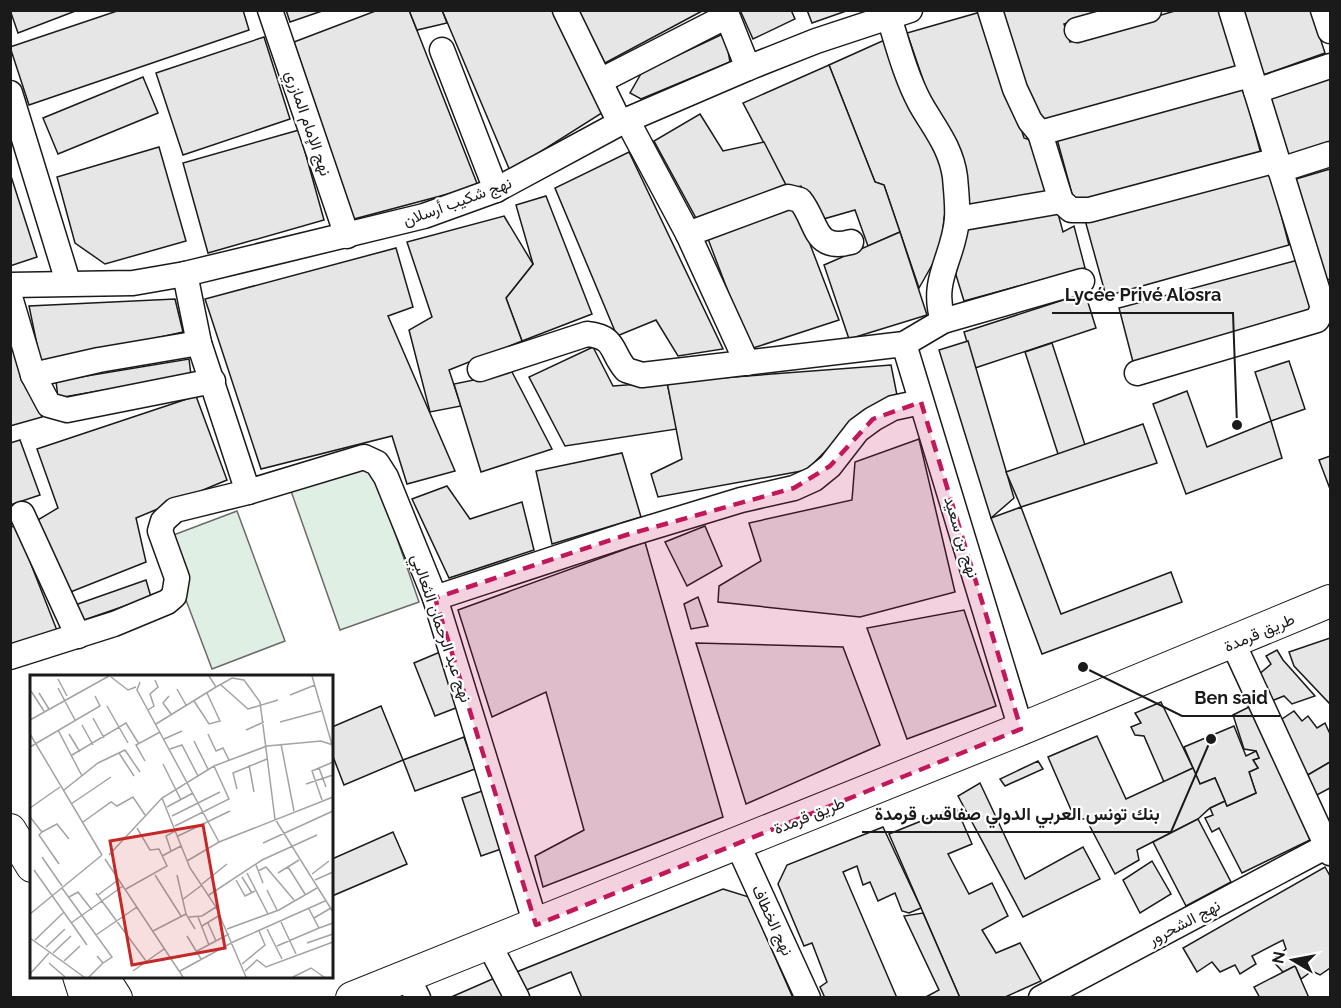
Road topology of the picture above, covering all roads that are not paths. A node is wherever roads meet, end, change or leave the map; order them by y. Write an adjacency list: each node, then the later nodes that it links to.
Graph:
1 (270, 10): 25 (street, نهج الإمام المازري)
2 (565, 10): 14 (street)
3 (990, 10): 18 (street)
4 (1149, 10): 9 (street)
5 (1230, 10): 15 (street)
6 (1323, 10): 10 (street)
7 (726, 13): 13 (street); 14 (street)
8 (899, 14): 13 (street, نهج شكيب أرسلان); 23 (street)
9 (1077, 30)
10 (1330, 31)
11 (442, 50): 21 (street)
12 (1330, 66): 15 (street)
13 (748, 68): 17 (street, نهج شكيب أرسلان)
14 (600, 81): 17 (street)
15 (1253, 83): 18 (street); 20 (street)
16 (10, 93): 29 (street)
17 (624, 121): 21 (street, نهج شكيب أرسلان); 24 (street)
18 (1040, 133): 22 (street)
19 (1330, 154): 20 (street)
20 (1278, 165): 22 (street); 31 (street)
21 (496, 190): 25 (street, نهج شكيب أرسلان)
22 (1061, 201): 23 (street)
23 (957, 219): 33 (street)
24 (688, 234): 26 (street); 36 (street)
25 (347, 236): 27 (street, نهج شكيب أرسلان)
26 (851, 242)
27 (185, 274): 29 (street, نهج شكيب أرسلان); 34 (street)
28 (1082, 281): 33 (street)
29 (68, 282): 30 (street, نهج شكيب أرسلان)
30 (10, 285)
31 (1325, 296): 38 (street)
32 (10, 297): 39 (street)
33 (944, 321): 35 (street)
34 (199, 343): 39 (street); 40 (street)
35 (904, 344): 36 (street); 41 (street, نهج بن سعيد)
36 (747, 363): 37 (street)
37 (480, 369)
38 (1137, 373)
39 (33, 375): 40 (street)
40 (213, 381): 42 (street)
41 (921, 402): 44 (street); 49 (street, نهج بن سعيد)
42 (248, 492): 44 (street, نهج عبد الرحمان الثعالبي); 46 (street, نهج عبد الرحمان الثعالبي)
43 (22, 514): 46 (street)
44 (435, 598): 54 (street, نهج عبد الرحمان الثعالبي)
45 (1330, 602): 47 (main road, طريق قرمدة)
46 (78, 636): 48 (street)
47 (1233, 643): 49 (main road, طريق قرمدة); 52 (street)
48 (10, 657)
49 (1022, 729): 51 (main road, طريق قرمدة)
50 (10, 830): 53 (main road)
51 (737, 843): 54 (main road, طريق قرمدة); 63 (street, نهج الخطاف)
52 (1329, 850): 64 (street, نهج الشحرور)
53 (30, 863)
54 (536, 925): 55 (main road, طريق قرمدة)
55 (489, 944): 58 (main road, طريق قرمدة); 62 (street)
56 (80, 978): 59 (main road)
57 (103, 978): 60 (main road)
58 (412, 987): 61 (main road, طريق قرمدة)
59 (86, 998)
60 (116, 998)
61 (352, 998)
62 (517, 998)
63 (808, 998)
64 (1041, 998)

